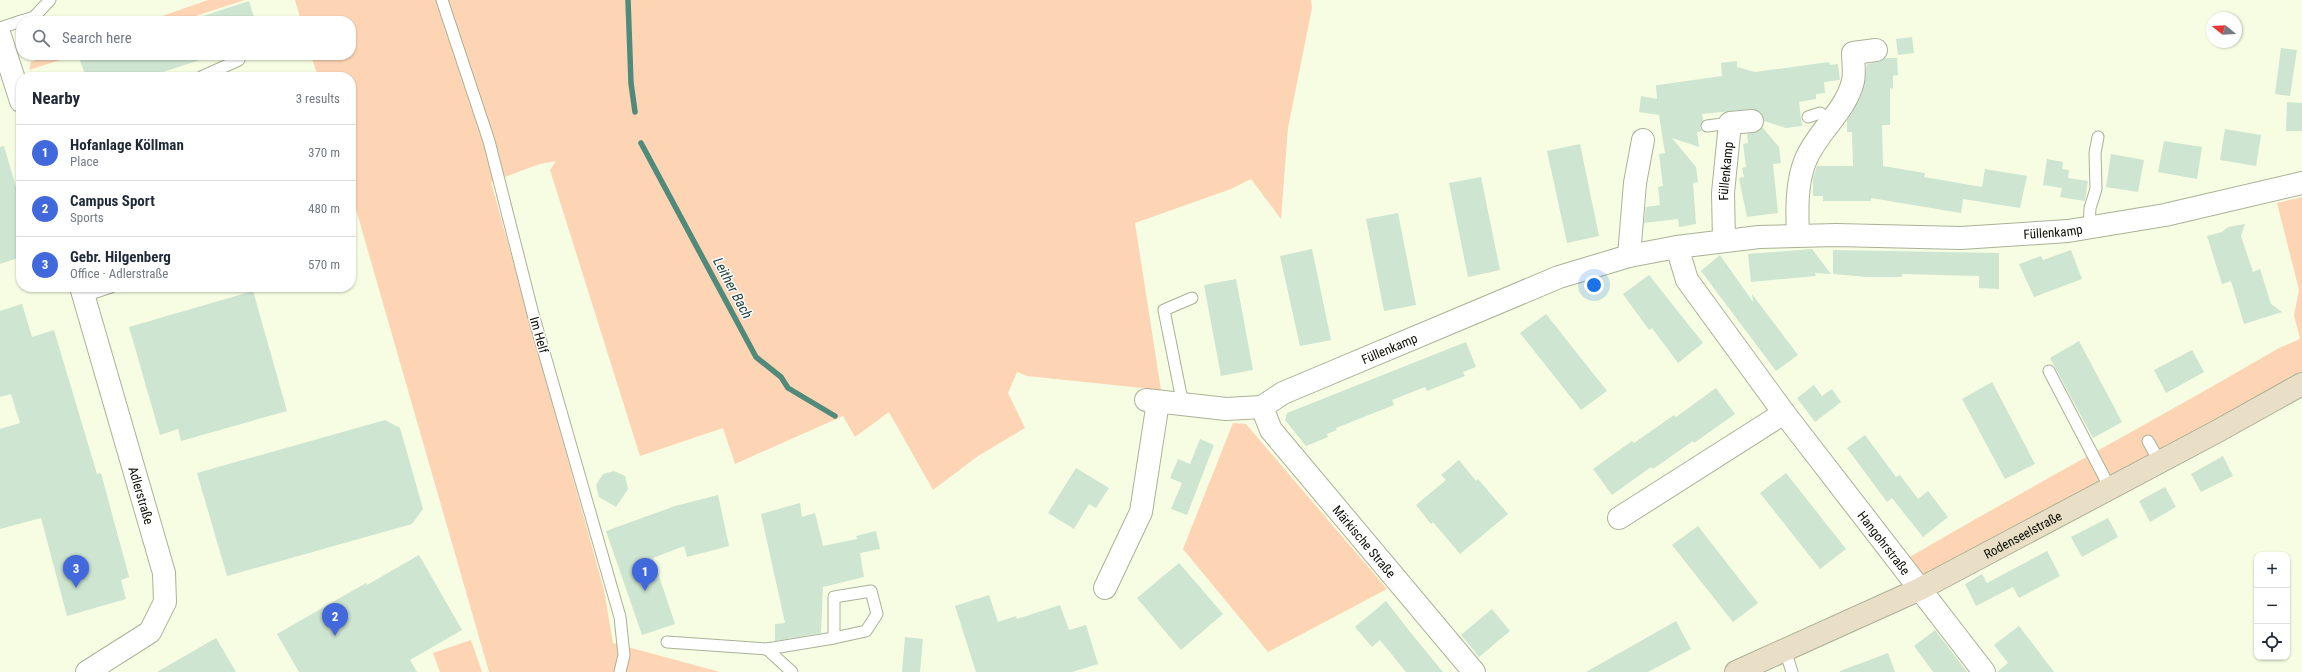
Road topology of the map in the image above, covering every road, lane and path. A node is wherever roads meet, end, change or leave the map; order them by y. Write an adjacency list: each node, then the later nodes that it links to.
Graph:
1 (50, 0): 3 (lane)
2 (442, 0): 42 (lane, Im Helf)
3 (35, 16)
4 (16, 23): 5 (lane)
5 (0, 28)
6 (0, 36): 10 (street)
7 (1876, 50): 12 (street)
8 (239, 60): 9 (lane)
9 (212, 72)
10 (12, 90)
11 (1808, 117): 12 (lane)
12 (1831, 120): 20 (street)
13 (1752, 122): 14 (street, Füllenkamp)
14 (1730, 124): 15 (lane); 21 (street, Füllenkamp)
15 (1708, 126)
16 (2098, 137): 19 (lane)
17 (1643, 140): 23 (street)
18 (2302, 183): 19 (street, Füllenkamp)
19 (2089, 227): 20 (street, Füllenkamp)
20 (1798, 235): 21 (street, Füllenkamp)
21 (1724, 240): 22 (street, Füllenkamp)
22 (1677, 247): 23 (street, Füllenkamp); 30 (street, Hangohrstraße)
23 (1629, 256): 29 (street, Füllenkamp)
24 (83, 292): 41 (street, Adlerstraße)
25 (1192, 298): 28 (lane)
26 (2049, 371): 33 (lane)
27 (2302, 384): 32 (main road, Rodenseelstraße)
28 (1183, 405): 29 (street); 35 (street)
29 (1262, 407): 44 (street, Märkische Straße)
30 (1784, 414): 34 (street); 36 (street, Hangohrstraße)
31 (2148, 441): 32 (lane)
32 (2159, 461): 33 (main road, Rodenseelstraße)
33 (2110, 488): 36 (main road, Rodenseelstraße)
34 (1619, 518)
35 (1106, 588)
36 (1920, 589): 40 (main road, Rodenseelstraße); 47 (street, Hangohrstraße)
37 (834, 638): 37 (lane); 39 (lane)
38 (667, 642): 39 (lane)
39 (768, 649): 43 (lane)
40 (1785, 650): 45 (main road, Rodenseelstraße); 46 (lane)
41 (87, 672)
42 (620, 672)
43 (792, 672)
44 (1474, 672)
45 (1736, 672)
46 (1792, 672)
47 (1984, 672)

